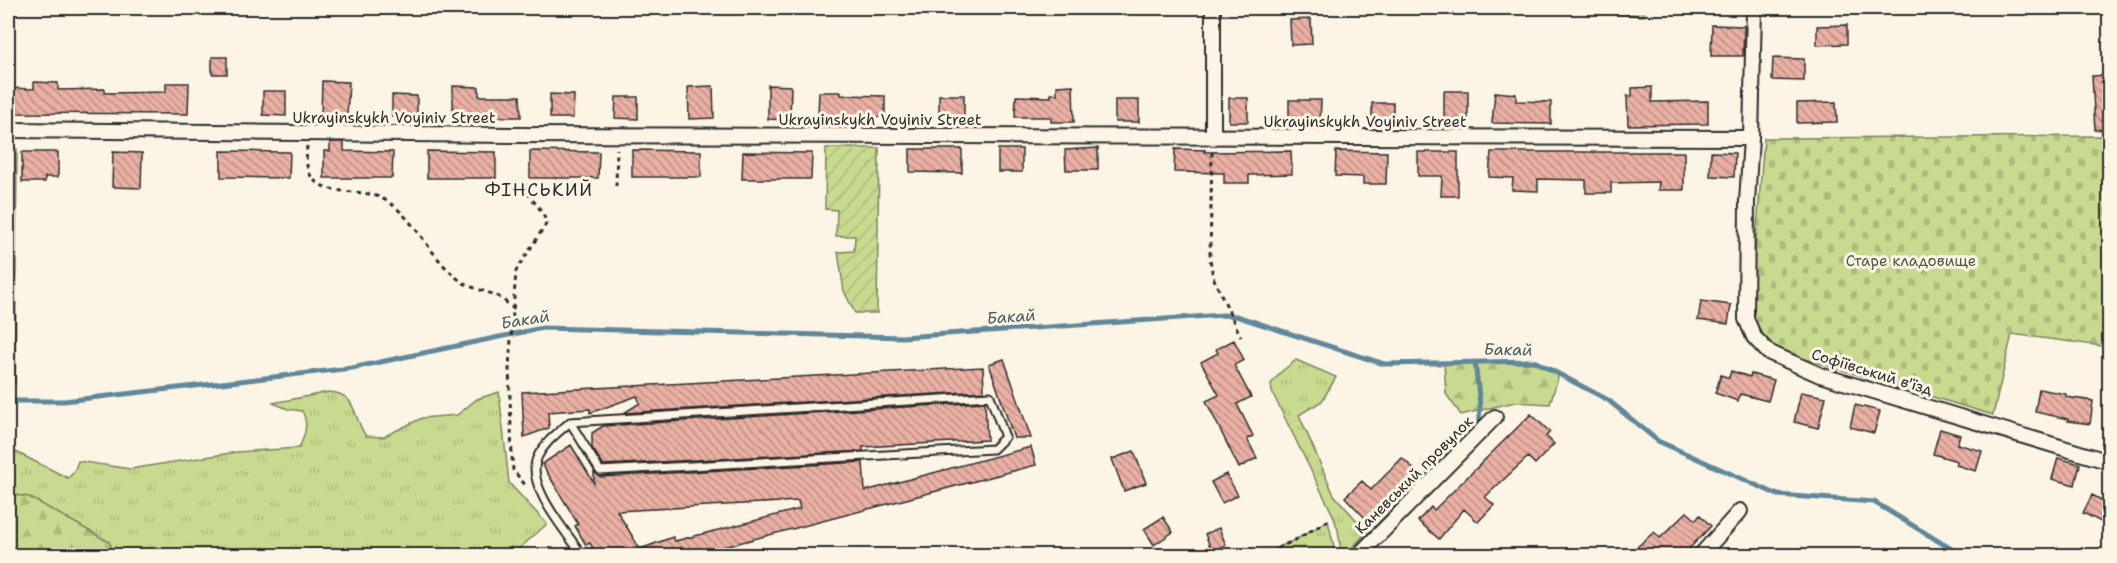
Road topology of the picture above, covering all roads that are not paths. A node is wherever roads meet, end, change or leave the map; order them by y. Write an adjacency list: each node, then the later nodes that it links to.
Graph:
1 (1213, 8): 4 (street)
2 (1754, 8): 5 (street, Софіївський в'їзд)
3 (8, 130): 4 (street, Ukrayinskykh Voyiniv Street)
4 (1213, 138): 5 (street, Ukrayinskykh Voyiniv Street)
5 (1752, 138): 8 (street, Софіївський в'їзд)
6 (1495, 417): 11 (street, Каневський провулок)
7 (570, 422): 7 (lane); 10 (lane)
8 (2109, 462)
9 (1740, 511): 12 (street)
10 (583, 555)
11 (1358, 555)
12 (1700, 555)

